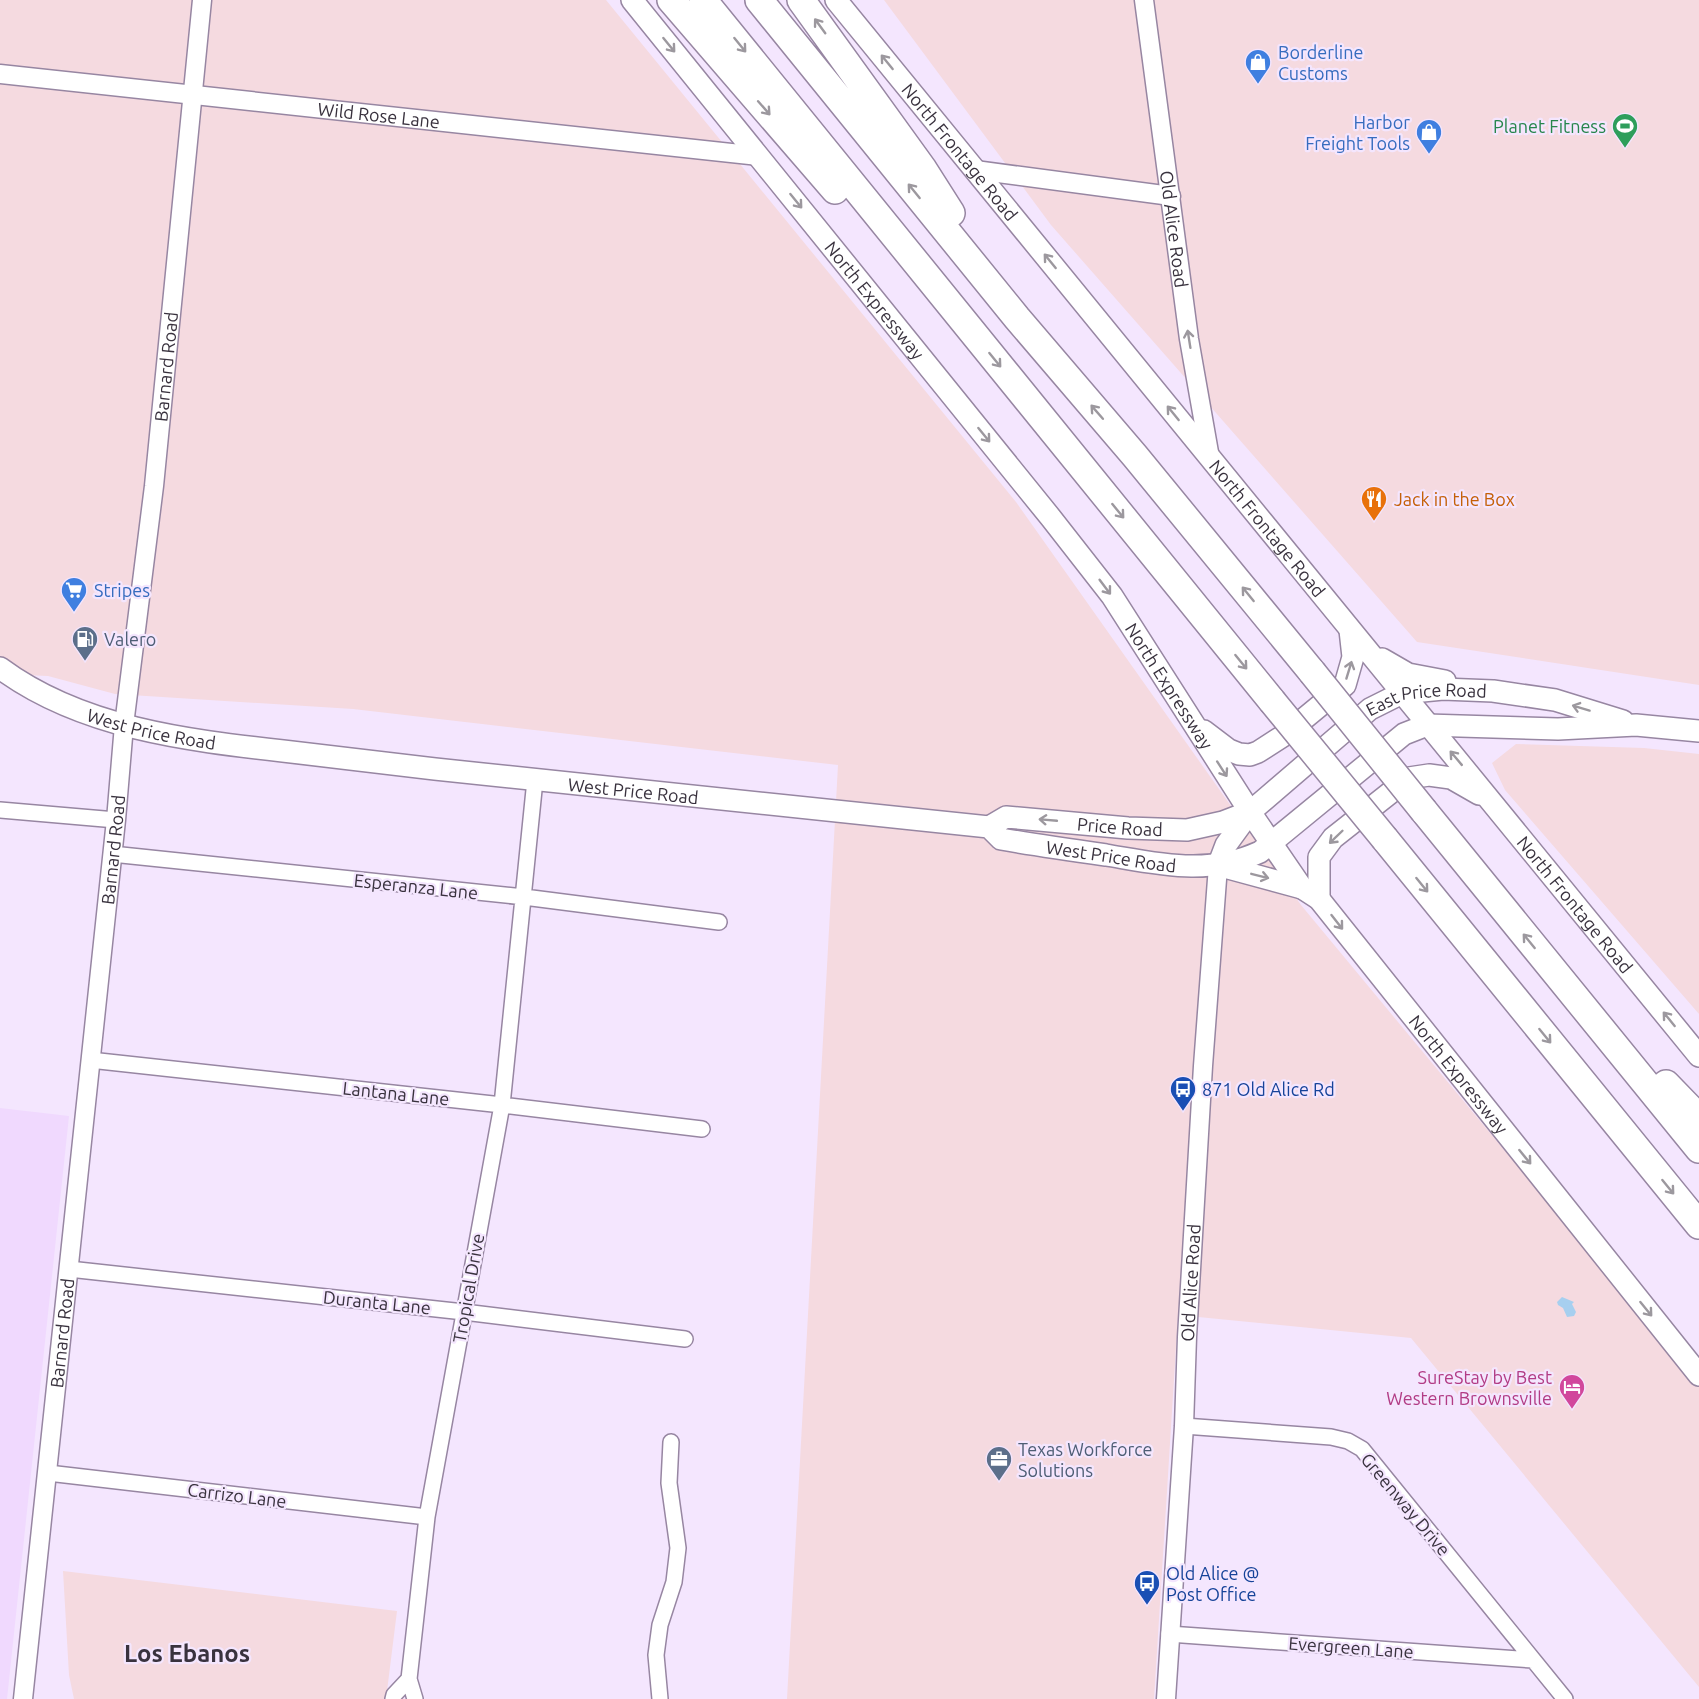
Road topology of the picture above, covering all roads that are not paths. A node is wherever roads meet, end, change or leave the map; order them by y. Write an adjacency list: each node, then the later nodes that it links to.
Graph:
1 (202, 0): 10 (street, Barnard Road)
2 (632, 0): 11 (main road, North Expressway, one-way to 11)
3 (671, 0): 15 (highway, one-way to 15)
4 (703, 0): 15 (highway, one-way to 15)
5 (759, 0): 14 (highway, one-way to 5)
6 (801, 0): 14 (highway, one-way to 6)
7 (836, 0): 12 (main road, North Frontage Road, one-way to 7)
8 (1144, 0): 13 (street, Old Alice Road)
9 (0, 74): 10 (street, Wild Rose Lane)
10 (192, 94): 11 (street, Wild Rose Lane); 24 (street, Barnard Road)
11 (759, 156): 22 (main road, North Expressway, one-way to 22)
12 (975, 170): 13 (street); 16 (main road, North Frontage Road, one-way to 12)
13 (1171, 196): 16 (street, Old Alice Road, one-way to 13)
14 (1017, 318): 39 (highway, one-way to 14, bridge)
15 (972, 331): 46 (highway, one-way to 46, bridge)
16 (1210, 458): 17 (main road, North Frontage Road)
17 (1350, 630): 18 (main road, North Frontage Road); 22 (main road, one-way to 17)
18 (1371, 653): 20 (main road); 21 (main road, North Frontage Road)
19 (0, 669): 24 (main road, West Price Road)
20 (1492, 691): 21 (main road, East Price Road); 25 (main road, East Price Road, one-way to 20)
21 (1402, 693): 23 (main road, North Frontage Road); 30 (main road, East Price Road)
22 (1190, 719): 30 (main road, North Expressway, one-way to 30)
23 (1427, 724): 25 (main road, East Price Road); 28 (main road, North Frontage Road, one-way to 23); 33 (main road, East Price Road)
24 (124, 725): 27 (main road, West Price Road); 31 (street, Barnard Road)
25 (1636, 725): 26 (main road, East Price Road)
26 (1699, 731)
27 (535, 780): 32 (main road, West Price Road); 37 (street, Tropical Drive)
28 (1492, 801): 36 (main road, one-way to 36); 40 (main road, North Frontage Road, one-way to 28)
29 (0, 810): 31 (street)
30 (1250, 812): 32 (main road, Price Road, one-way to 32); 33 (main road, North Expressway); 35 (main road)
31 (116, 820): 34 (street, Barnard Road)
32 (989, 827): 35 (main road, West Price Road)
33 (1271, 843): 35 (main road, West Price Road); 36 (main road, North Expressway)
34 (112, 854): 37 (street, Esperanza Lane); 41 (street, Barnard Road)
35 (1218, 866): 36 (main road, one-way to 36); 51 (street, Old Alice Road)
36 (1311, 893): 50 (main road, North Expressway, one-way to 50)
37 (524, 897): 38 (street, Esperanza Lane); 42 (street, Tropical Drive)
38 (719, 922)
39 (1551, 968): 43 (highway); 45 (highway)
40 (1699, 1056)
41 (90, 1060): 42 (street, Lantana Lane); 47 (street, Barnard Road)
42 (502, 1105): 44 (street, Lantana Lane); 48 (street, Tropical Drive)
43 (1699, 1118)
44 (702, 1130)
45 (1699, 1149)
46 (1699, 1225)
47 (69, 1269): 48 (street, Duranta Lane); 53 (street, Barnard Road)
48 (464, 1312): 49 (street, Duranta Lane); 54 (street, Tropical Drive)
49 (685, 1339)
50 (1699, 1375)
51 (1184, 1426): 55 (street, Old Alice Road); 56 (street, Greenway Drive)
52 (671, 1442): 61 (street)
53 (48, 1473): 54 (street, Carrizo Lane); 58 (street, Barnard Road)
54 (427, 1517): 57 (street, Tropical Drive)
55 (1169, 1634): 56 (street, Evergreen Lane); 62 (street, Old Alice Road)
56 (1533, 1660): 63 (street, Greenway Drive)
57 (409, 1679): 59 (street); 60 (street, Tropical Drive)
58 (23, 1699)
59 (393, 1699)
60 (415, 1699)
61 (660, 1699)
62 (1166, 1699)
63 (1565, 1699)

